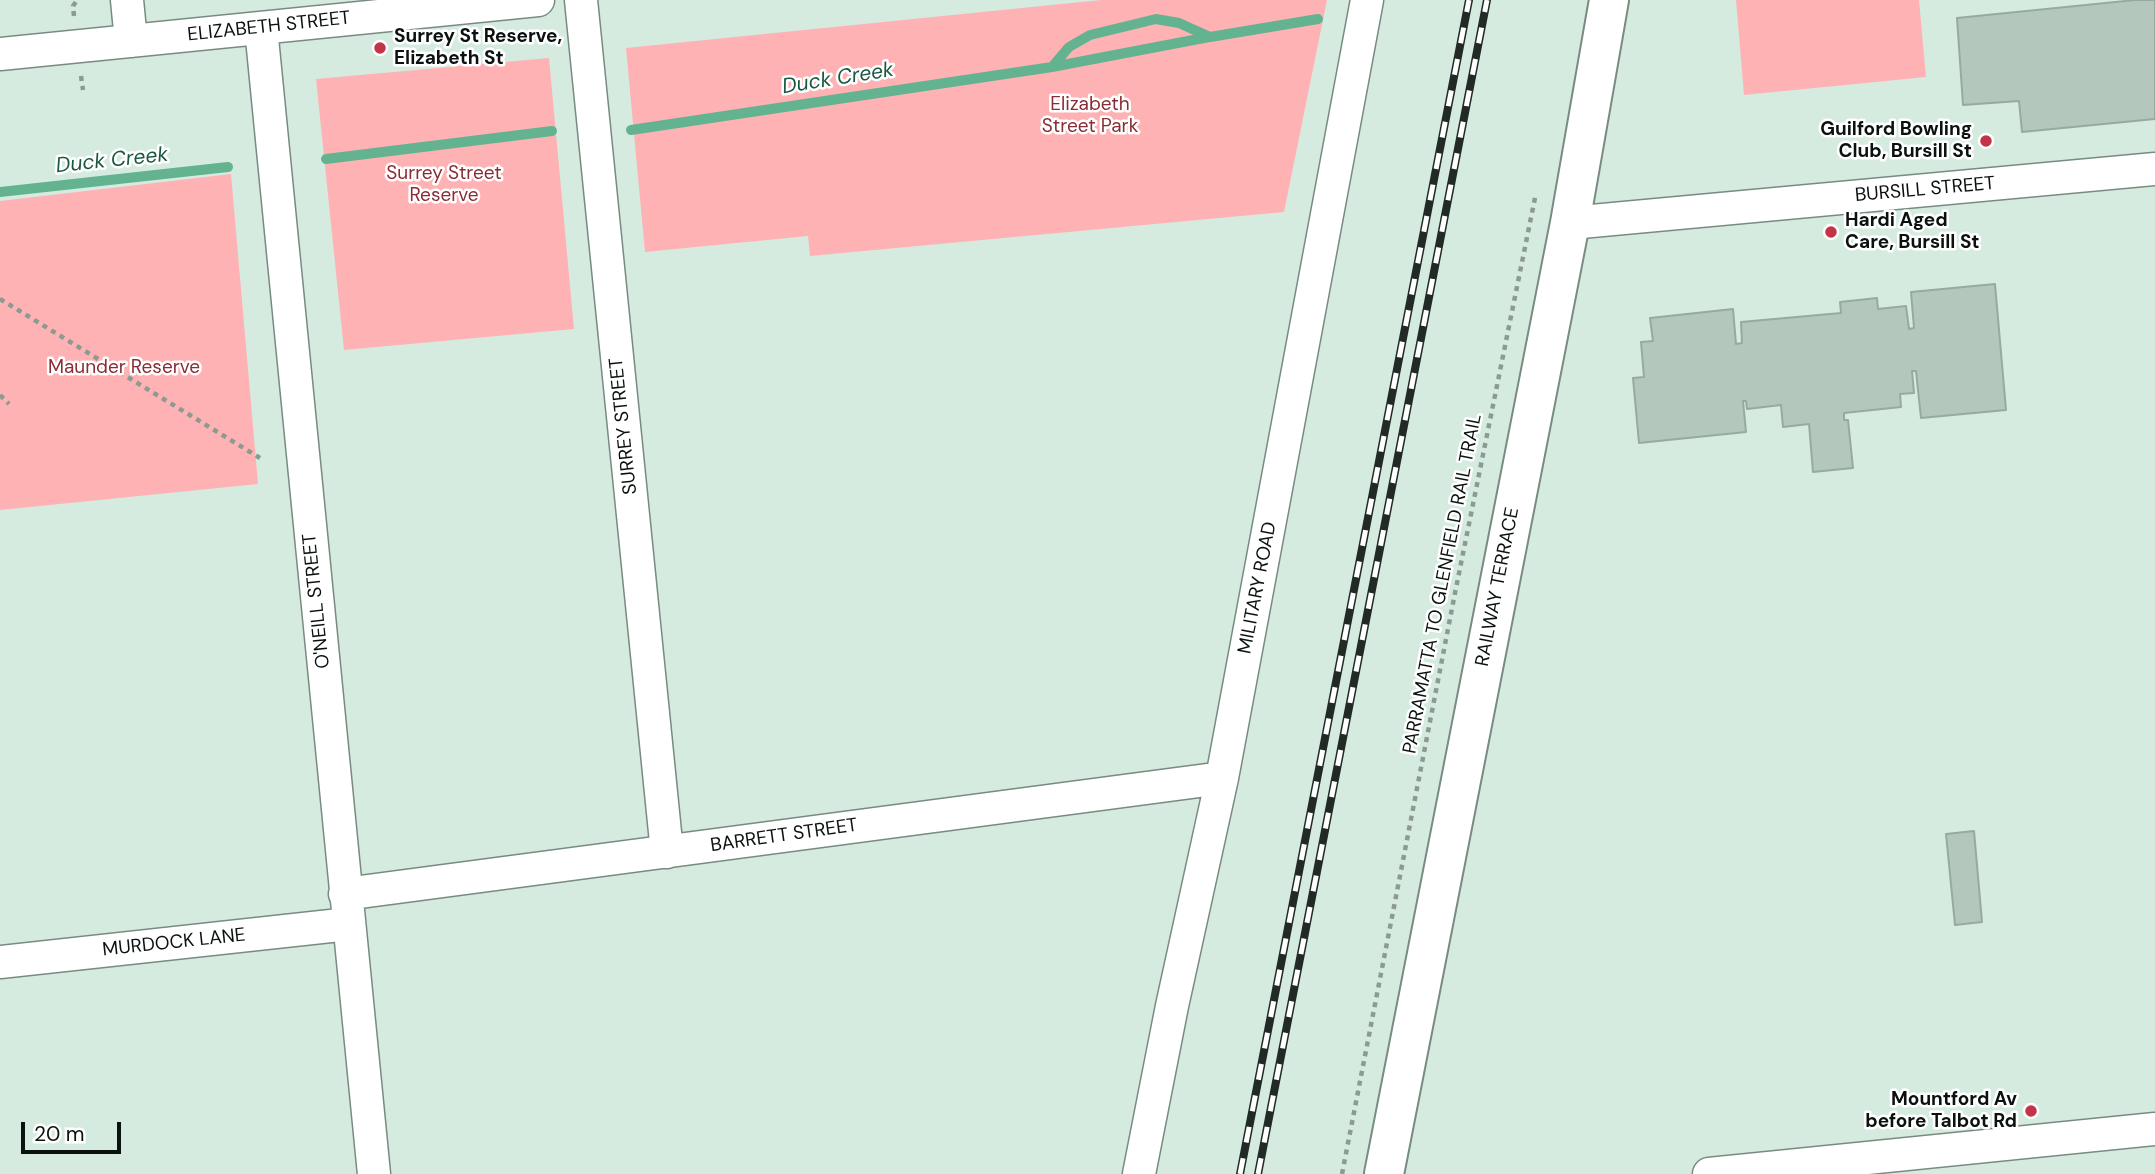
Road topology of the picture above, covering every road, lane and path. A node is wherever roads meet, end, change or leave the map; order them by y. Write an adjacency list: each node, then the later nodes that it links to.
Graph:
1 (127, 0): 7 (street)
2 (538, 0): 6 (street, ELIZABETH STREET)
3 (581, 0): 17 (street, SURREY STREET)
4 (1367, 0): 16 (street, MILITARY ROAD)
5 (1609, 0): 11 (main road, RAILWAY TERRACE)
6 (261, 28): 7 (street, ELIZABETH STREET); 18 (street, O'NEILL STREET)
7 (131, 41): 8 (street, ELIZABETH STREET)
8 (0, 54)
9 (2155, 169): 11 (street, BURSILL STREET)
10 (1537, 187): 23 (path, PARRAMATTA TO GLENFIELD RAIL TRAIL)
11 (1570, 223): 24 (main road, RAILWAY TERRACE)
12 (0, 299): 15 (path)
13 (0, 395): 14 (path)
14 (9, 404)
15 (260, 458)
16 (1222, 778): 17 (street, BARRETT STREET); 22 (street, MILITARY ROAD)
17 (667, 852): 18 (street, BARRETT STREET)
18 (347, 909): 19 (street, MURDOCK LANE); 21 (street, O'NEILL STREET)
19 (0, 961)
20 (2155, 1129): 25 (street)
21 (374, 1174)
22 (1139, 1174)
23 (1342, 1174)
24 (1384, 1174)
25 (1709, 1174)

